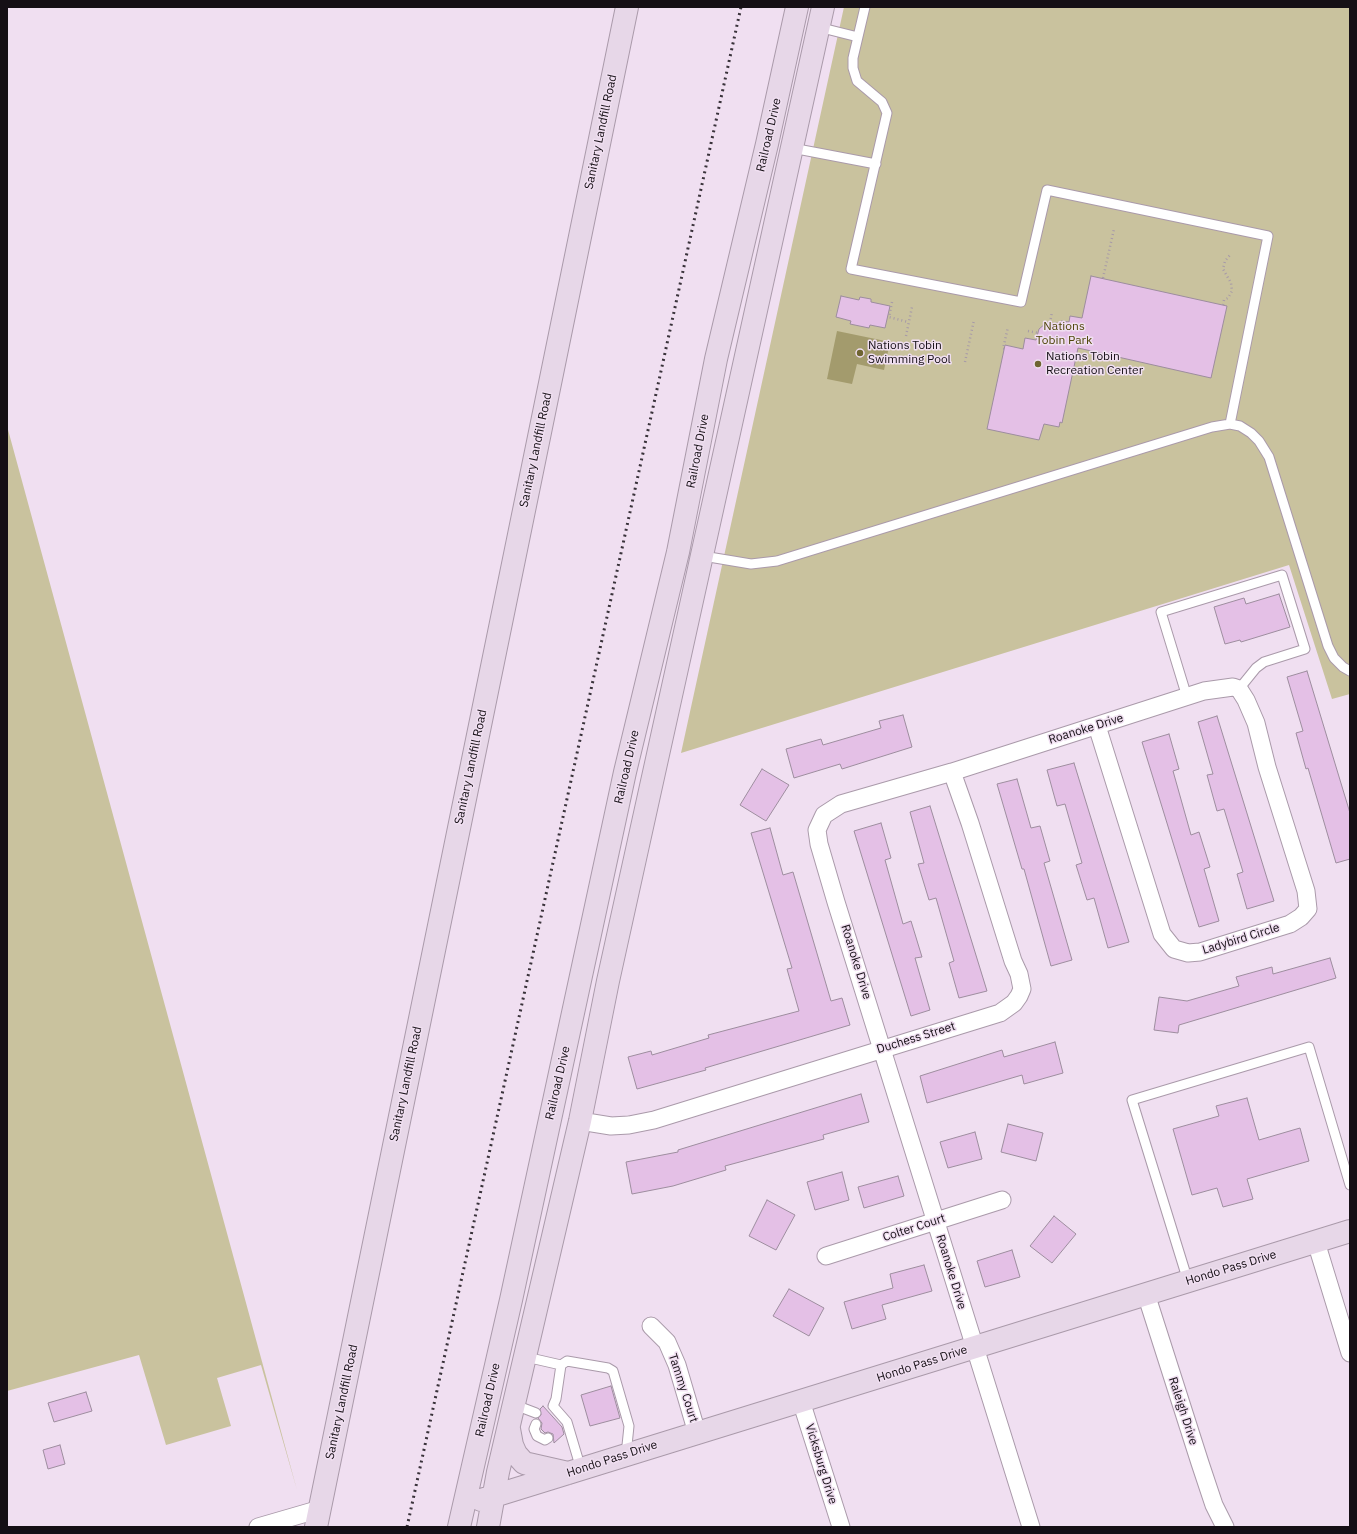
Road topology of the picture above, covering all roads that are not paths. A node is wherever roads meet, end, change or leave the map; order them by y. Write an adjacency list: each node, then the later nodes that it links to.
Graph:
1 (627, 7): 41 (main road, Sanitary Landfill Road)
2 (797, 7): 6 (main road, Railroad Drive)
3 (865, 7): 5 (lane)
4 (820, 17): 5 (lane); 7 (main road, Railroad Drive)
5 (858, 36): 8 (lane)
6 (767, 144): 7 (main road); 10 (main road, Railroad Drive)
7 (792, 148): 8 (lane); 11 (main road, Railroad Drive)
8 (876, 164): 9 (lane)
9 (1230, 424): 11 (lane); 12 (lane)
10 (678, 552): 11 (main road); 40 (main road, Railroad Drive)
11 (703, 556): 18 (main road, Railroad Drive)
12 (1350, 671)
13 (1239, 689): 14 (street, Roanoke Drive); 14 (lane); 15 (street, Ladybird Circle)
14 (1187, 696): 15 (street, Roanoke Drive)
15 (1097, 726): 16 (street, Roanoke Drive)
16 (952, 772): 17 (street, Roanoke Drive); 17 (street, Duchess Street)
17 (882, 1049): 18 (street, Duchess Street); 21 (street, Roanoke Drive)
18 (580, 1121): 30 (main road, Railroad Drive)
19 (1350, 1185): 25 (lane)
20 (1002, 1200): 21 (street, Colter Court)
21 (935, 1221): 24 (street, Colter Court); 28 (street, Roanoke Drive)
22 (1350, 1231): 23 (main road, Hondo Pass Drive)
23 (1316, 1242): 25 (main road, Hondo Pass Drive); 29 (street)
24 (826, 1256)
25 (1188, 1281): 26 (main road, Hondo Pass Drive)
26 (1146, 1294): 28 (main road, Hondo Pass Drive); 47 (street, Raleigh Drive)
27 (651, 1326): 36 (street, Tammy Court)
28 (974, 1347): 32 (main road, Hondo Pass Drive); 46 (street, Roanoke Drive)
29 (1350, 1352)
30 (526, 1357): 31 (lane); 33 (main road, Railroad Drive)
31 (561, 1365): 37 (lane); 38 (lane)
32 (801, 1401): 36 (main road, Hondo Pass Drive); 45 (street, Vicksburg Drive)
33 (515, 1405): 34 (lane); 35 (main road, Railroad Drive)
34 (536, 1413)
35 (509, 1429): 38 (main road); 39 (main road, Railroad Drive)
36 (697, 1432): 37 (main road, Hondo Pass Drive)
37 (626, 1455): 38 (main road, Hondo Pass Drive)
38 (575, 1471): 39 (main road, Hondo Pass Drive)
39 (494, 1497): 40 (main road, Hondo Pass Drive); 44 (main road, Railroad Drive)
40 (465, 1505): 43 (main road, Railroad Drive)
41 (318, 1518): 42 (street)
42 (258, 1527)
43 (459, 1527)
44 (488, 1527)
45 (841, 1527)
46 (1031, 1527)
47 (1224, 1527)

